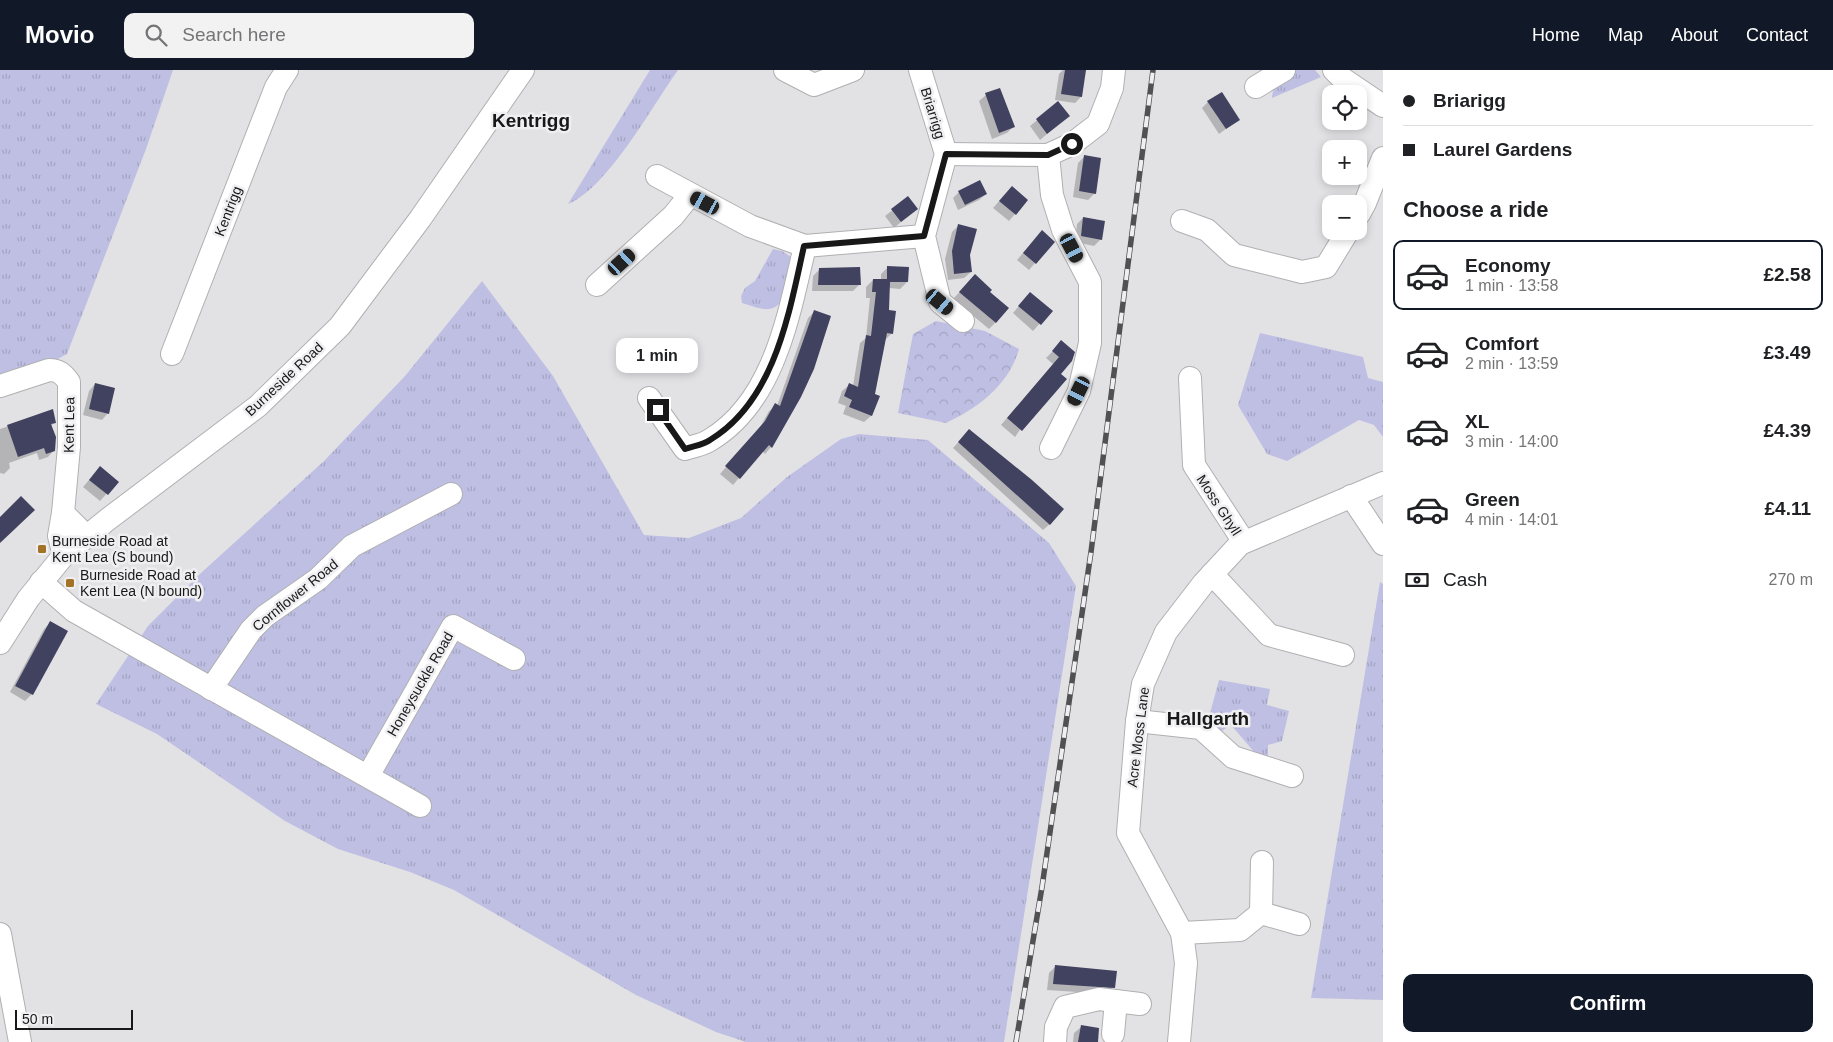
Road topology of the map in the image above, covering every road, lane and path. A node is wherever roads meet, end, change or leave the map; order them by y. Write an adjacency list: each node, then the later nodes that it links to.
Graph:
1 (287, 70): 23 (street, Kentrigg)
2 (523, 70): 32 (street, Burneside Road)
3 (785, 70): 4 (street)
4 (854, 70)
5 (920, 70): 11 (street, Briarrigg)
6 (1114, 70): 12 (street)
7 (1284, 70): 9 (street)
8 (1334, 70): 10 (street)
9 (1256, 87)
10 (1383, 106)
11 (946, 154): 12 (street); 18 (street, Briarrigg)
12 (1048, 155): 27 (street)
13 (1383, 158): 16 (street)
14 (657, 176): 15 (street)
15 (690, 195): 20 (street); 21 (street)
16 (1369, 208)
17 (1182, 221): 19 (street)
18 (924, 236): 20 (street); 22 (street, Briarrigg)
19 (1342, 240)
20 (804, 246): 26 (street)
21 (597, 285)
22 (963, 321)
23 (172, 354)
24 (1190, 378): 33 (street, Moss Ghyll)
25 (0, 386): 31 (street, Kent Lea)
26 (648, 398)
27 (1051, 448)
28 (1383, 483): 30 (street, Acre Moss Lane)
29 (452, 494): 41 (street, Cornflower Road)
30 (1351, 496): 33 (street, Acre Moss Lane); 34 (street)
31 (63, 513): 32 (street); 35 (street, Kent Lea)
32 (86, 536): 35 (street, Burneside Road)
33 (1244, 542): 36 (street, Acre Moss Lane)
34 (1383, 544)
35 (64, 555): 37 (street, Burneside Road)
36 (1212, 574): 39 (street); 42 (street, Acre Moss Lane)
37 (41, 582): 38 (street, Burneside Road); 41 (street)
38 (0, 643)
39 (1344, 655)
40 (514, 659): 43 (street, Honeysuckle Road)
41 (212, 689): 43 (street)
42 (1137, 721): 44 (street); 50 (street, Acre Moss Lane)
43 (368, 776): 45 (street)
44 (1292, 776)
45 (420, 806)
46 (1262, 862): 47 (street)
47 (1261, 913): 48 (street); 50 (street)
48 (1299, 924)
49 (0, 934): 54 (street)
50 (1182, 934): 56 (street, Acre Moss Lane)
51 (1116, 1001): 52 (street); 53 (street); 55 (street)
52 (1140, 1004)
53 (1113, 1034)
54 (20, 1042)
55 (1055, 1042)
56 (1179, 1042)

